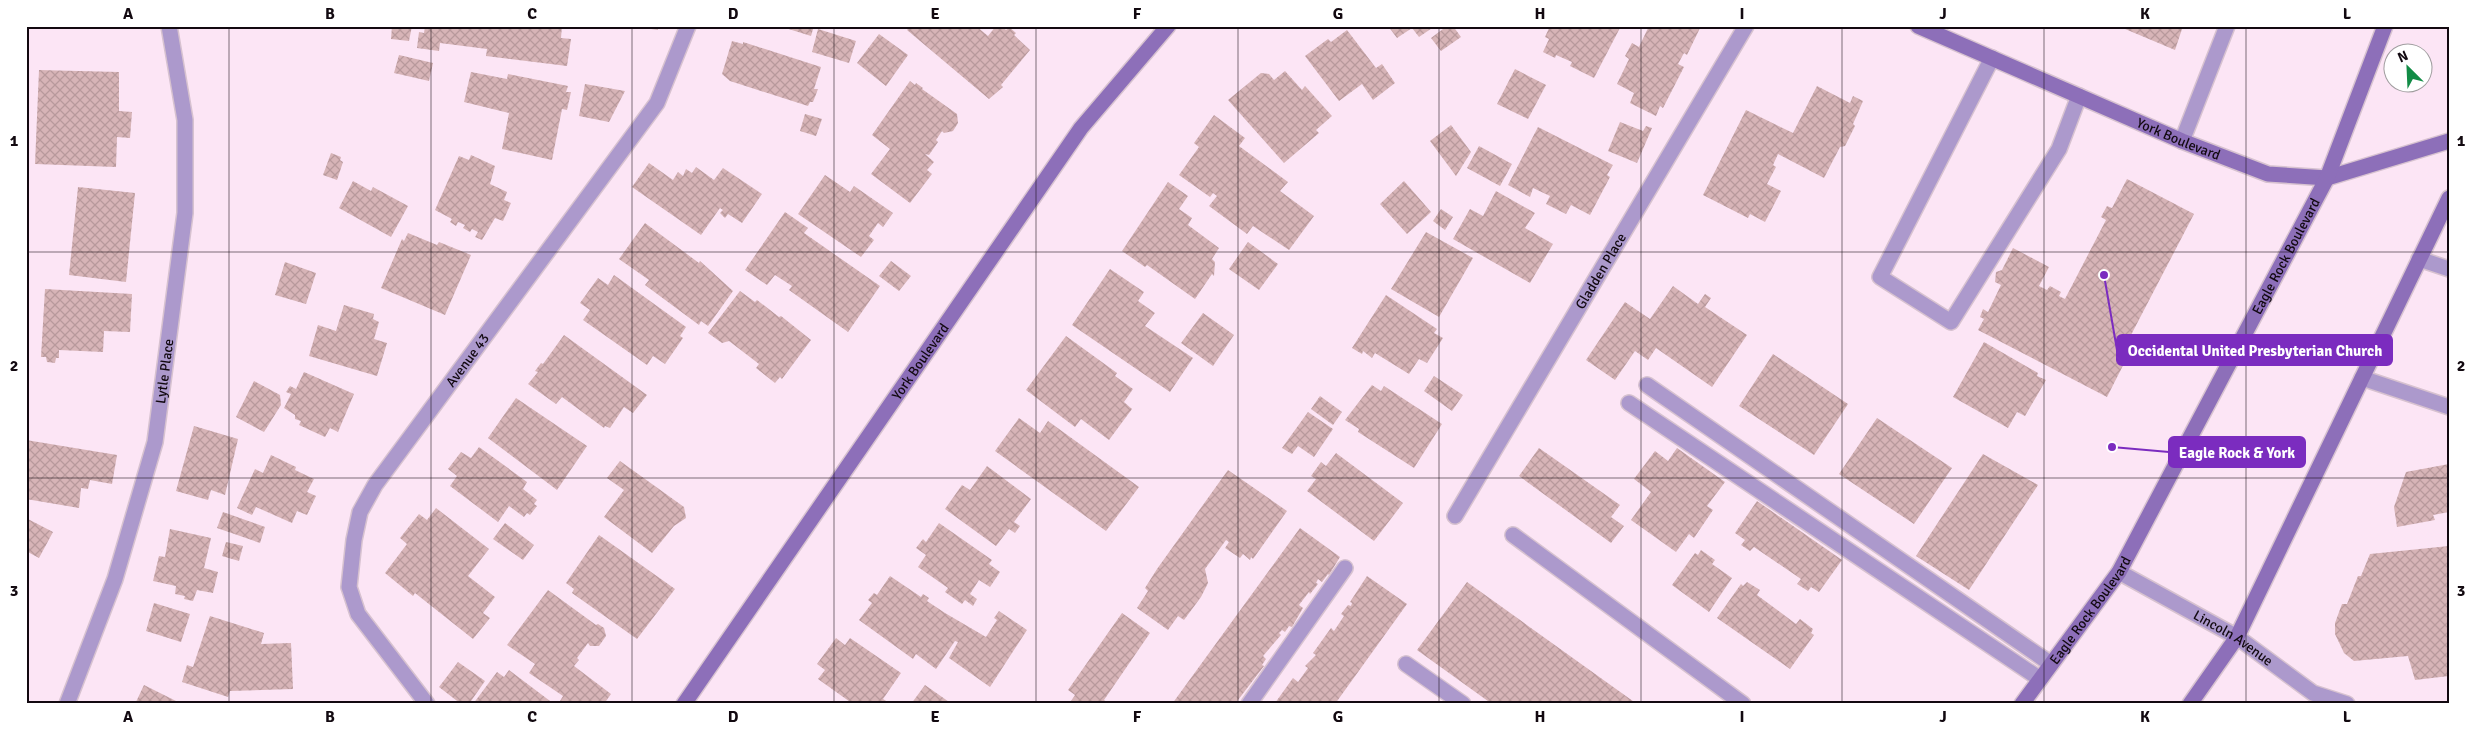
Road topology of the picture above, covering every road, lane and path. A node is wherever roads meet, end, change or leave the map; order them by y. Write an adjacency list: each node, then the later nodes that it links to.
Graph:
1 (169, 26): 28 (street, Lytle Place)
2 (688, 26): 29 (street, Avenue 43)
3 (1168, 26): 30 (main road, York Boulevard)
4 (1746, 26): 20 (street, Gladden Place)
5 (1918, 26): 8 (main road, York Boulevard)
6 (2226, 26): 10 (street)
7 (2385, 26): 12 (main road, Eagle Rock Boulevard)
8 (1992, 58): 9 (main road, York Boulevard); 9 (street)
9 (2079, 96): 10 (main road, York Boulevard)
10 (2182, 141): 12 (main road, York Boulevard)
11 (2449, 141): 12 (main road, York Boulevard)
12 (2327, 178): 23 (main road, Eagle Rock Boulevard)
13 (2449, 198): 14 (main road)
14 (2419, 259): 15 (street); 16 (main road)
15 (2449, 269)
16 (2362, 378): 19 (street); 24 (main road)
17 (1647, 385): 26 (street)
18 (1629, 403): 27 (street)
19 (2449, 407)
20 (1455, 516)
21 (1513, 535): 33 (street)
22 (1345, 568): 31 (street)
23 (2119, 572): 24 (street, Lincoln Avenue); 26 (main road, Eagle Rock Boulevard)
24 (2237, 637): 35 (main road); 36 (street, Lincoln Avenue)
25 (1406, 664): 32 (street)
26 (2051, 664): 27 (main road, Eagle Rock Boulevard)
27 (2040, 678): 34 (main road, Eagle Rock Boulevard)
28 (67, 704)
29 (427, 704)
30 (684, 704)
31 (1249, 704)
32 (1463, 704)
33 (1743, 704)
34 (2022, 704)
35 (2190, 704)
36 (2347, 704)

